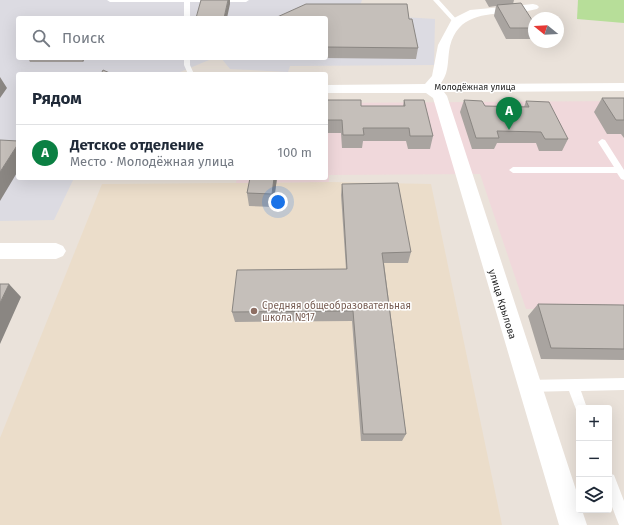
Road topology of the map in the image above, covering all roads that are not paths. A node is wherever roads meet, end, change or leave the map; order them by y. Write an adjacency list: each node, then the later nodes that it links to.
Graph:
1 (110, 0): 2 (lane)
2 (144, 0): 3 (lane)
3 (187, 0): 4 (lane); 7 (lane)
4 (246, 0)
5 (436, 0): 8 (lane)
6 (533, 7): 8 (street)
7 (187, 16)
8 (456, 22): 12 (street)
9 (187, 60): 10 (lane)
10 (190, 72)
11 (624, 87): 12 (street, Молодёжная улица)
12 (429, 88): 13 (street, Молодёжная улица); 21 (street, улица Крылова)
13 (328, 89)
14 (602, 142): 16 (lane)
15 (513, 170): 16 (lane)
16 (622, 174)
17 (0, 251): 18 (street)
18 (56, 251)
19 (624, 384): 20 (lane)
20 (573, 385): 21 (lane); 22 (lane)
21 (528, 386): 25 (street, улица Крылова)
22 (581, 405)
23 (612, 488): 24 (lane)
24 (624, 520)
25 (573, 525)

